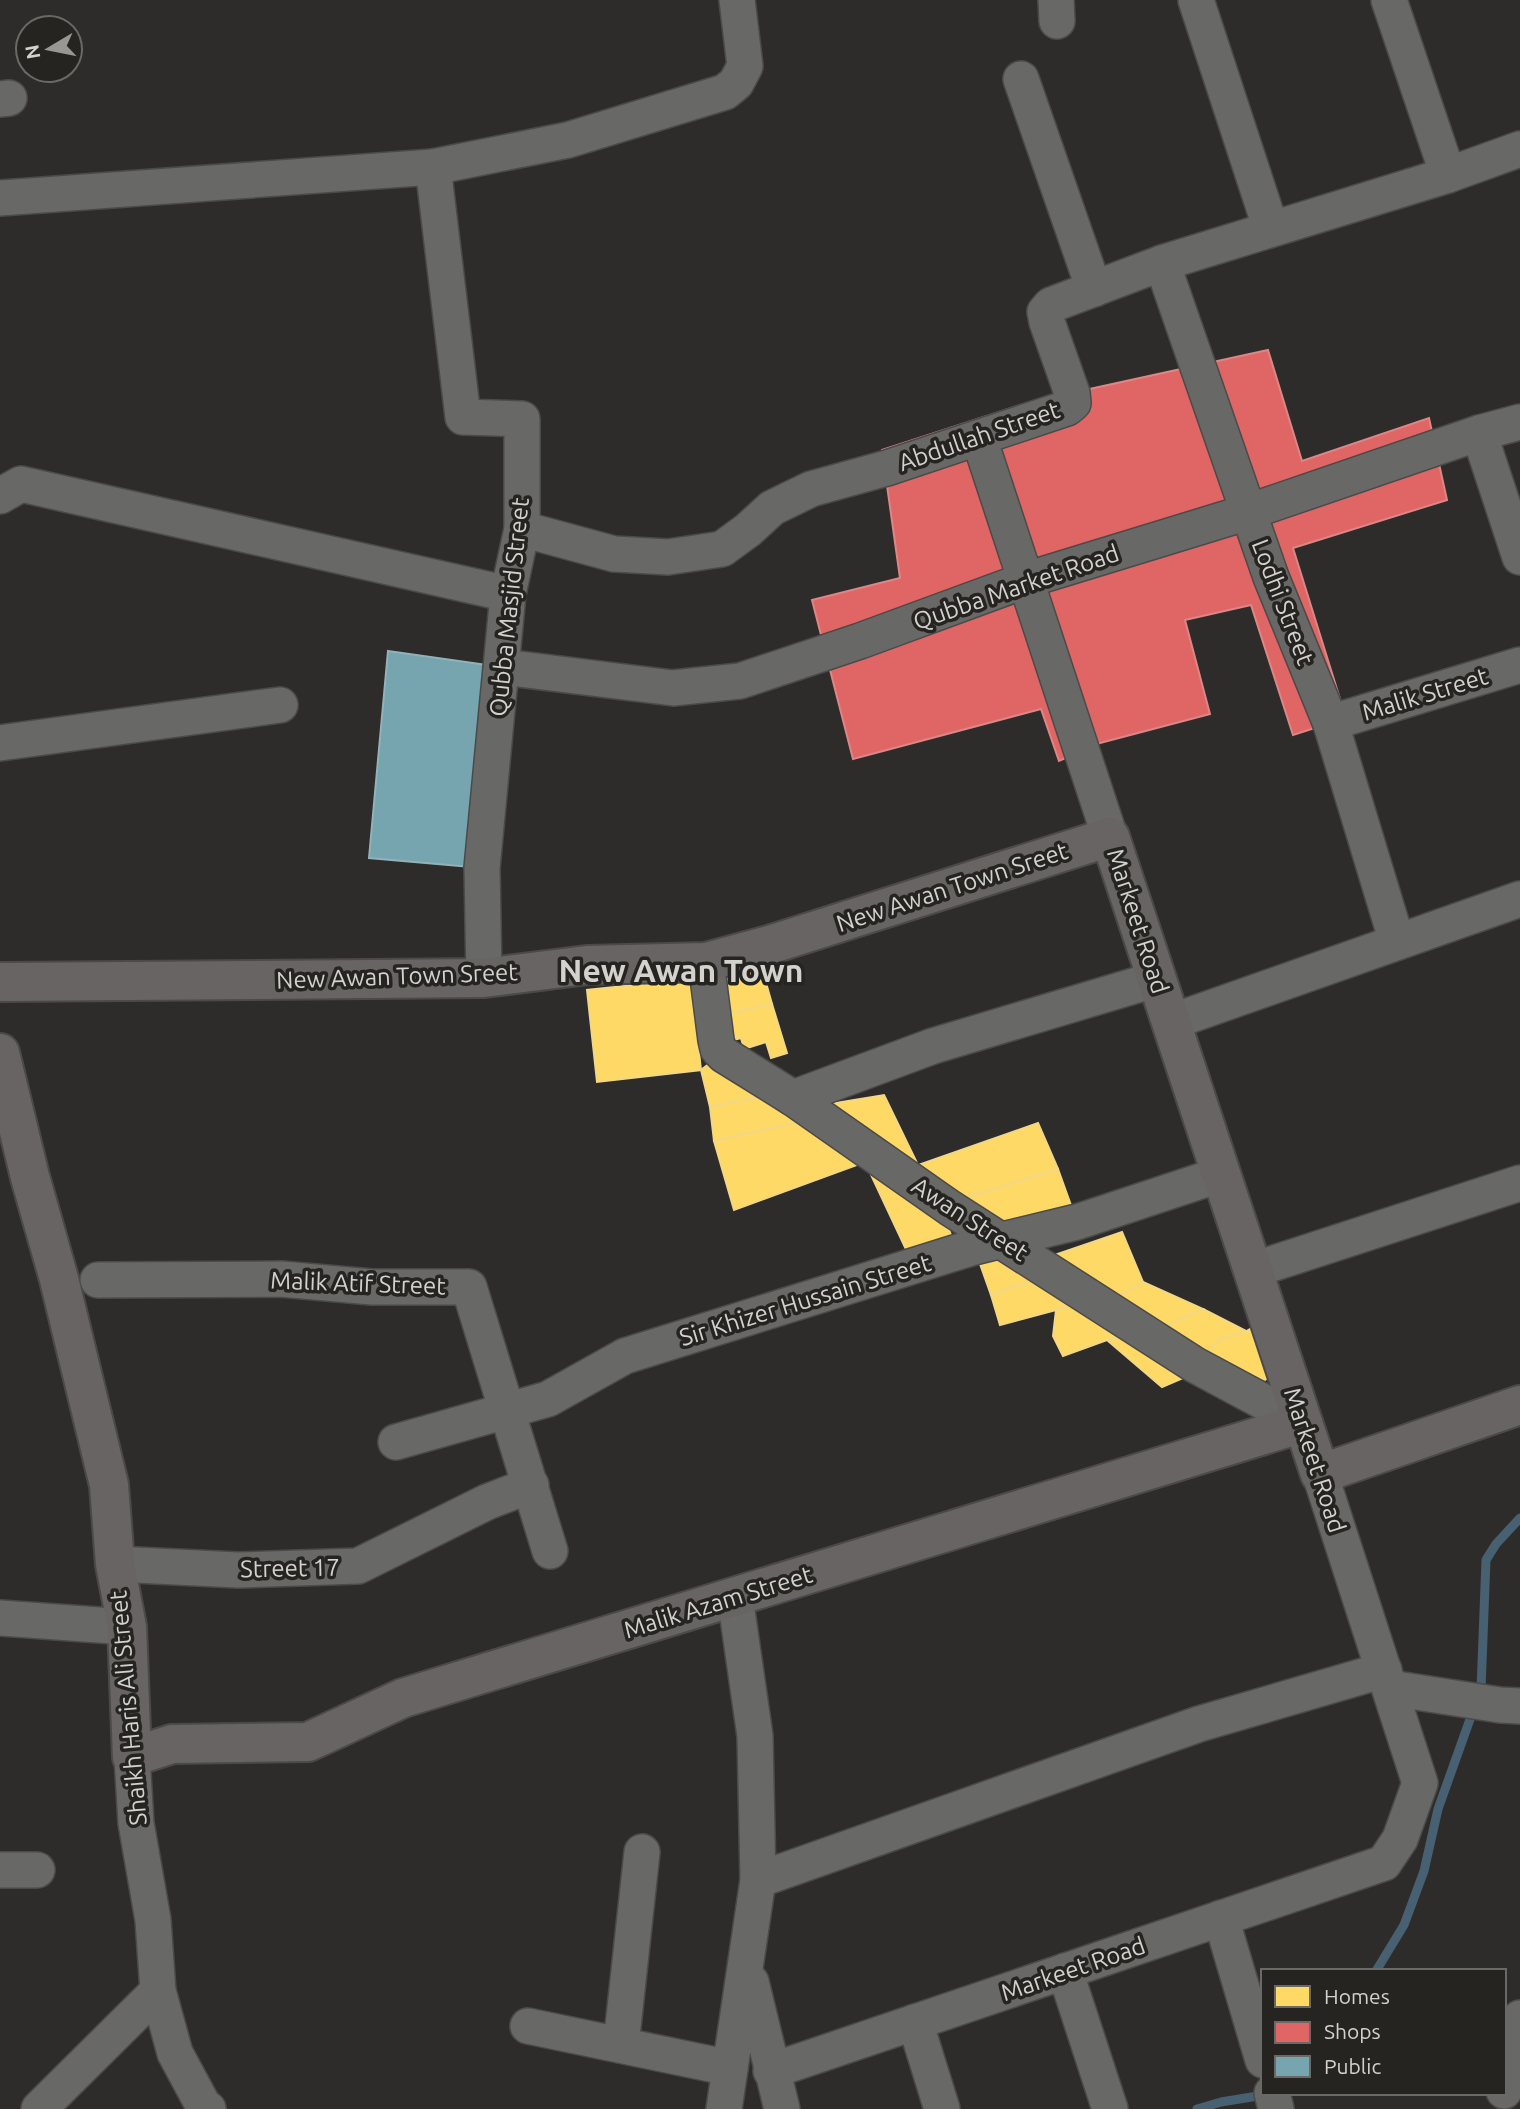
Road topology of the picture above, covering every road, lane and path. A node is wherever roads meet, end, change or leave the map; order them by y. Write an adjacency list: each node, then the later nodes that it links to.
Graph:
1 (737, 0): 6 (street)
2 (1196, 0): 9 (street)
3 (1390, 0): 7 (street)
4 (1021, 79): 11 (street)
5 (1520, 149): 7 (street, Abdullah Street)
6 (433, 167): 8 (street); 17 (street, Qubba Masjid Street)
7 (1448, 175): 9 (street, Abdullah Street)
8 (0, 198)
9 (1271, 229): 10 (street, Abdullah Street)
10 (1161, 263): 11 (street, Abdullah Street); 16 (street, Lodhi Street)
11 (1094, 289): 14 (street, Abdullah Street)
12 (1520, 422): 13 (street, Qubba Market Road)
13 (1479, 433): 16 (street, Qubba Market Road); 18 (street)
14 (979, 438): 17 (street, Abdullah Street); 19 (street, Markeet Road)
15 (0, 496): 20 (street)
16 (1248, 512): 19 (street, Qubba Market Road); 24 (street, Lodhi Street)
17 (522, 529): 20 (street, Qubba Masjid Street)
18 (1520, 557)
19 (1026, 580): 22 (street, Qubba Market Road); 26 (street, Markeet Road)
20 (508, 594): 22 (street, Qubba Masjid Street)
21 (1520, 665): 24 (street, Malik Street)
22 (502, 667): 30 (street, Qubba Masjid Street)
23 (280, 705): 25 (street)
24 (1331, 724): 28 (street, Lodhi Street)
25 (0, 743)
26 (1110, 837): 29 (street, New Awan Town Sreet); 31 (street, Markeet Road)
27 (1520, 899): 28 (street)
28 (1397, 942): 33 (street)
29 (706, 962): 30 (street, New Awan Town Sreet); 35 (street, Awan Street)
30 (484, 978): 32 (street, New Awan Town Sreet)
31 (1157, 979): 33 (street, Markeet Road); 35 (street)
32 (0, 982)
33 (1171, 1022): 36 (street, Markeet Road)
34 (0, 1053): 37 (street, Shaikh Haris Ali Street)
35 (793, 1098): 39 (street, Awan Street)
36 (1222, 1174): 39 (street, Sir Khizer Hussain Street); 40 (street, Markeet Road)
37 (15, 1175): 49 (street, Shaikh Haris Ali Street)
38 (1520, 1183): 40 (street)
39 (1001, 1240): 43 (street, Sir Khizer Hussain Street); 44 (street, Awan Street)
40 (1253, 1270): 44 (street, Markeet Road)
41 (97, 1280): 43 (street, Malik Atif Street)
42 (1520, 1405): 46 (street)
43 (509, 1412): 45 (street, Sir Khizer Hussain Street); 47 (street, Malik Atif Street)
44 (1303, 1423): 46 (street, Markeet Road); 50 (street, Malik Azam Street)
45 (396, 1442)
46 (1320, 1474): 53 (street, Markeet Road)
47 (531, 1485): 48 (street, Malik Atif Street); 49 (street, Street 17)
48 (550, 1551)
49 (115, 1564): 52 (street, Shaikh Haris Ali Street)
50 (735, 1597): 55 (street, Malik Azam Street); 59 (street)
51 (0, 1618): 52 (street)
52 (127, 1627): 55 (street, Shaikh Haris Ali Street)
53 (1387, 1679): 54 (street); 59 (street); 60 (street, Markeet Road)
54 (1510, 1705)
55 (132, 1757): 63 (street, Shaikh Haris Ali Street)
56 (642, 1852): 67 (street)
57 (0, 1870): 58 (street)
58 (37, 1870)
59 (758, 1880): 61 (street)
60 (1221, 1918): 62 (street, Markeet Road); 68 (street)
61 (746, 1962): 69 (street); 70 (street)
62 (1065, 1971): 65 (street, Markeet Road); 77 (street)
63 (158, 1991): 72 (street); 73 (street, Shaikh Haris Ali Street)
64 (1520, 2018): 71 (street)
65 (915, 2022): 70 (street, Markeet Road); 76 (street)
66 (528, 2026): 67 (street)
67 (621, 2045): 69 (street)
68 (1261, 2053)
69 (730, 2068): 74 (street)
70 (771, 2071): 75 (street)
71 (1506, 2083)
72 (39, 2109)
73 (208, 2109)
74 (724, 2109)
75 (782, 2109)
76 (942, 2109)
77 (1110, 2109)

